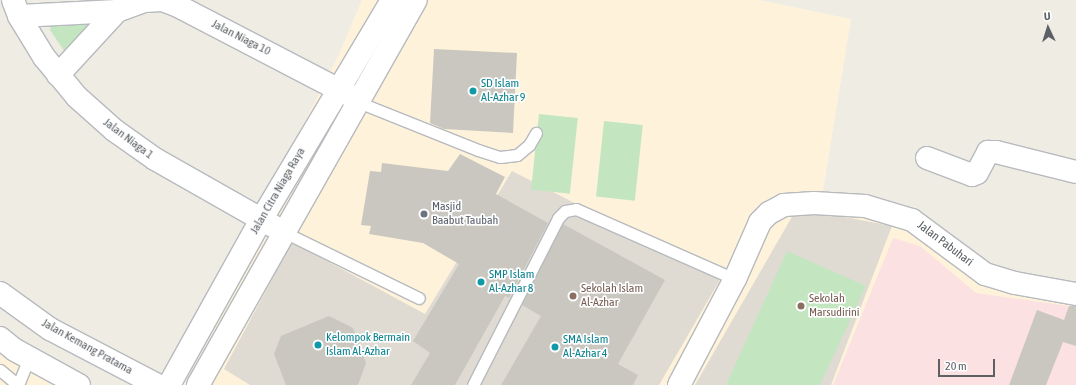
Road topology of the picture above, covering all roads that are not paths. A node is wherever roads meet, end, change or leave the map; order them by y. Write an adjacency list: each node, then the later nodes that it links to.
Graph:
1 (392, 0): 6 (street, Jalan Citra Niaga Raya)
2 (416, 0): 7 (street)
3 (16, 8): 4 (street, Jalan Niaga 10); 5 (street, Jalan Niaga 1)
4 (117, 11): 5 (street, Jalan Niaga 10); 6 (street, Jalan Niaga 10)
5 (58, 75): 11 (street, Jalan Niaga 1)
6 (338, 87): 7 (street, Jalan Niaga 10); 11 (street, Jalan Citra Niaga Raya)
7 (358, 102): 8 (lane); 12 (street)
8 (536, 134)
9 (927, 158): 10 (street)
10 (1076, 172)
11 (261, 220): 12 (street, Jalan Niaga 1); 23 (street, Jalan Citra Niaga Raya)
12 (284, 232): 16 (lane); 24 (street)
13 (735, 279): 15 (street, Jalan Pabuhari); 25 (lane); 26 (street, Jalan Pabuhari)
14 (0, 293): 22 (street, Jalan Kemang Pratama)
15 (1076, 294)
16 (419, 298)
17 (0, 338): 18 (street)
18 (30, 358): 20 (lane); 21 (street)
19 (0, 370): 20 (lane)
20 (18, 385)
21 (79, 385)
22 (157, 385)
23 (169, 385)
24 (198, 385)
25 (473, 385)
26 (679, 385)

